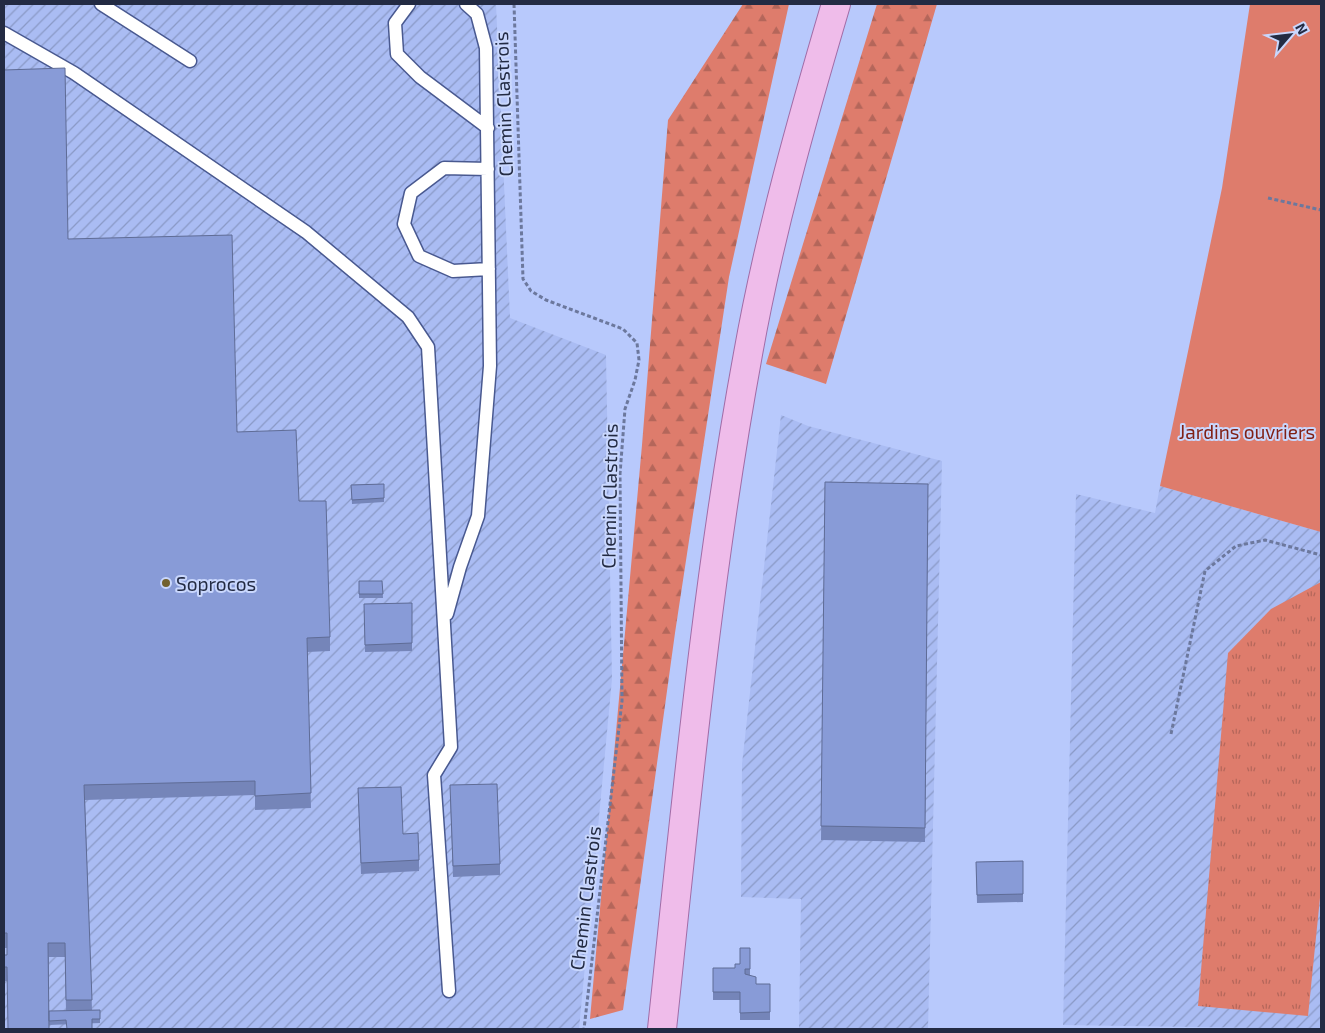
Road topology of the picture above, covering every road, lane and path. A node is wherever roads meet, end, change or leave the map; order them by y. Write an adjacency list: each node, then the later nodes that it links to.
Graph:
1 (101, 4): 7 (lane)
2 (410, 4): 8 (lane)
3 (466, 4): 8 (lane)
4 (514, 4): 17 (path, Chemin Clastrois)
5 (836, 4): 18 (main road)
6 (4, 33): 14 (lane)
7 (190, 61)
8 (488, 128): 9 (lane)
9 (488, 169): 12 (lane); 12 (lane)
10 (1268, 198): 11 (path)
11 (1321, 210)
12 (489, 269): 14 (lane)
13 (1321, 555): 15 (path)
14 (444, 624): 16 (lane)
15 (1171, 734)
16 (450, 991)
17 (584, 1029)
18 (662, 1029)

